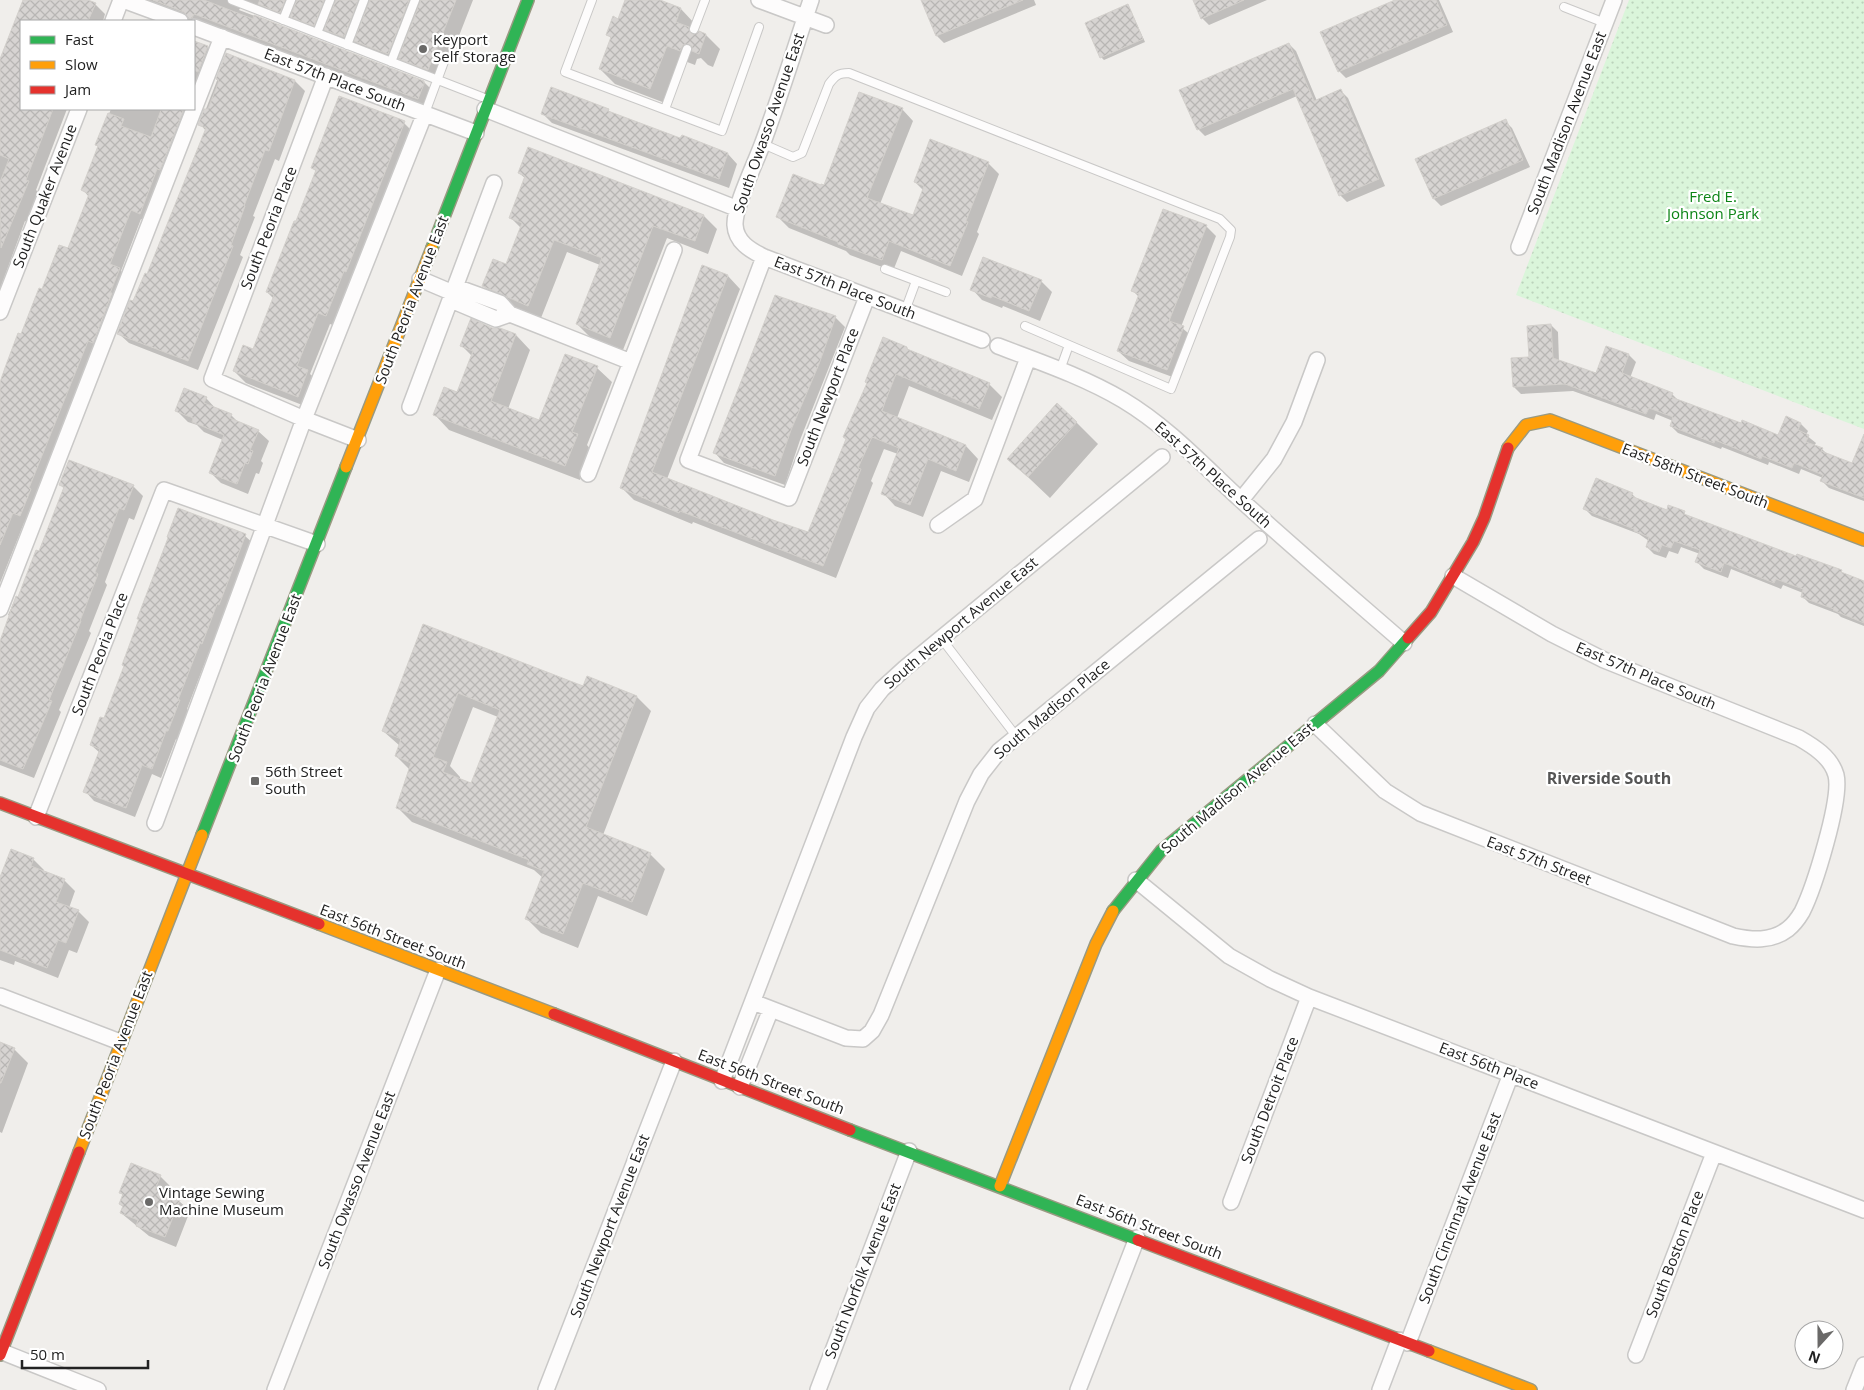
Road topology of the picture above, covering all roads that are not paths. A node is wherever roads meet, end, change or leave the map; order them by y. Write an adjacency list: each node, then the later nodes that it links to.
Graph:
1 (122, 0): 16 (street); 17 (street)
2 (232, 0): 13 (lane)
3 (291, 0): 18 (lane)
4 (330, 0): 24 (lane)
5 (364, 0): 26 (lane)
6 (415, 0): 29 (lane)
7 (528, 0): 32 (street, South Peoria Avenue East)
8 (592, 0): 34 (lane)
9 (705, 0): 23 (lane)
10 (759, 0): 15 (street)
11 (811, 0): 15 (street, South Owasso Avenue East)
12 (1614, 0): 19 (street, South Madison Avenue East)
13 (247, 3): 18 (lane)
14 (1564, 7): 19 (lane)
15 (805, 18): 21 (street); 39 (street, South Owasso Avenue East)
16 (113, 20)
17 (177, 20)
18 (283, 20): 24 (lane)
19 (1605, 23): 42 (street, South Madison Avenue East)
20 (195, 26): 25 (street, East 57th Place South)
21 (826, 26)
22 (759, 27): 34 (lane)
23 (694, 29)
24 (317, 33): 26 (lane)
25 (222, 37): 30 (street, East 57th Place South); 33 (street)
26 (347, 45): 29 (lane)
27 (687, 49): 34 (lane)
28 (445, 59): 31 (lane)
29 (391, 62): 31 (lane)
30 (326, 76): 37 (street, East 57th Place South); 62 (street, South Peoria Place)
31 (437, 80): 32 (lane); 37 (lane)
32 (487, 104): 38 (street, South Peoria Avenue East); 41 (street)
33 (195, 107)
34 (665, 109)
35 (79, 110): 52 (street, South Quaker Avenue)
36 (194, 110): 74 (street)
37 (425, 113): 38 (street, East 57th Place South); 62 (street)
38 (476, 133): 46 (street, South Peoria Avenue East)
39 (763, 144): 41 (street, South Owasso Avenue East); 55 (lane)
40 (494, 183): 49 (street)
41 (738, 209): 44 (street, South Owasso Avenue East)
42 (1519, 246)
43 (674, 250): 59 (street)
44 (764, 257): 50 (street, East 57th Place South); 50 (street, South Newport Place)
45 (885, 269): 47 (lane)
46 (420, 280): 49 (street); 64 (street, South Peoria Avenue East)
47 (916, 281): 48 (lane); 51 (lane)
48 (946, 292)
49 (453, 293): 59 (street); 61 (street)
50 (867, 297): 51 (street, East 57th Place South)
51 (905, 311): 54 (street, East 57th Place South)
52 (0, 312)
53 (1025, 326): 55 (lane)
54 (982, 340)
55 (1069, 345): 60 (lane)
56 (998, 346): 57 (street, East 57th Place South)
57 (1028, 358): 60 (street, East 57th Place South); 69 (street)
58 (1318, 360): 67 (street)
59 (631, 362): 66 (street)
60 (1060, 370): 67 (street, East 57th Place South)
61 (410, 407)
62 (304, 419): 64 (street); 68 (street)
63 (1526, 425): 71 (street, East 58th Street South); 73 (street, South Madison Avenue East)
64 (358, 440): 72 (street, South Peoria Avenue East)
65 (1162, 457): 75 (street, South Newport Avenue East)
66 (588, 474)
67 (1241, 500): 76 (street, East 57th Place South)
68 (266, 525): 72 (street); 80 (street, South Peoria Place); 81 (street)
69 (938, 526)
70 (1259, 539): 78 (street, South Madison Place)
71 (1864, 540)
72 (318, 544): 82 (street, South Peoria Avenue East)
73 (1453, 576): 76 (street, South Madison Avenue East); 84 (street, East 57th Place South)
74 (0, 609)
75 (941, 638): 78 (lane); 88 (street, South Newport Avenue East)
76 (1404, 643): 77 (street, South Madison Avenue East)
77 (1315, 724): 83 (street, South Madison Avenue East); 84 (street, East 57th Street)
78 (1016, 736): 89 (street, South Madison Place)
79 (0, 803): 80 (street, East 56th Street South)
80 (36, 817): 82 (street, East 56th Street South)
81 (155, 823)
82 (187, 874): 85 (street, East 56th Street South); 90 (street, South Peoria Avenue East)
83 (1136, 880): 87 (street, East 56th Place); 97 (street, South Madison Avenue East)
84 (1788, 929)
85 (438, 970): 91 (street, East 56th Street South); 106 (street, South Owasso Avenue East)
86 (0, 996): 90 (street)
87 (1309, 997): 92 (street, East 56th Place); 98 (street, South Detroit Place)
88 (753, 1002): 89 (street); 93 (street, South Newport Avenue East)
89 (771, 1009): 94 (street)
90 (120, 1042): 102 (street, South Peoria Avenue East)
91 (674, 1061): 93 (street, East 56th Street South); 107 (street, South Newport Avenue East)
92 (1511, 1074): 96 (street, East 56th Place); 101 (street, South Cincinnati Avenue East)
93 (722, 1081): 94 (street, East 56th Street South)
94 (740, 1087): 95 (street, East 56th Street South)
95 (909, 1151): 97 (street, East 56th Street South); 108 (street, South Norfolk Avenue East)
96 (1714, 1153): 99 (street, East 56th Place); 103 (street, South Boston Place)
97 (1000, 1186): 100 (street, East 56th Street South)
98 (1231, 1202)
99 (1864, 1210)
100 (1137, 1238): 101 (street, East 56th Street South); 109 (street)
101 (1404, 1341): 110 (street, South Cincinnati Avenue East); 111 (street, East 56th Street South)
102 (0, 1352): 105 (street)
103 (1636, 1355)
104 (1864, 1365): 112 (street)
105 (98, 1390)
106 (275, 1390)
107 (546, 1390)
108 (818, 1390)
109 (1078, 1390)
110 (1380, 1390)
111 (1531, 1390)
112 (1854, 1390)

